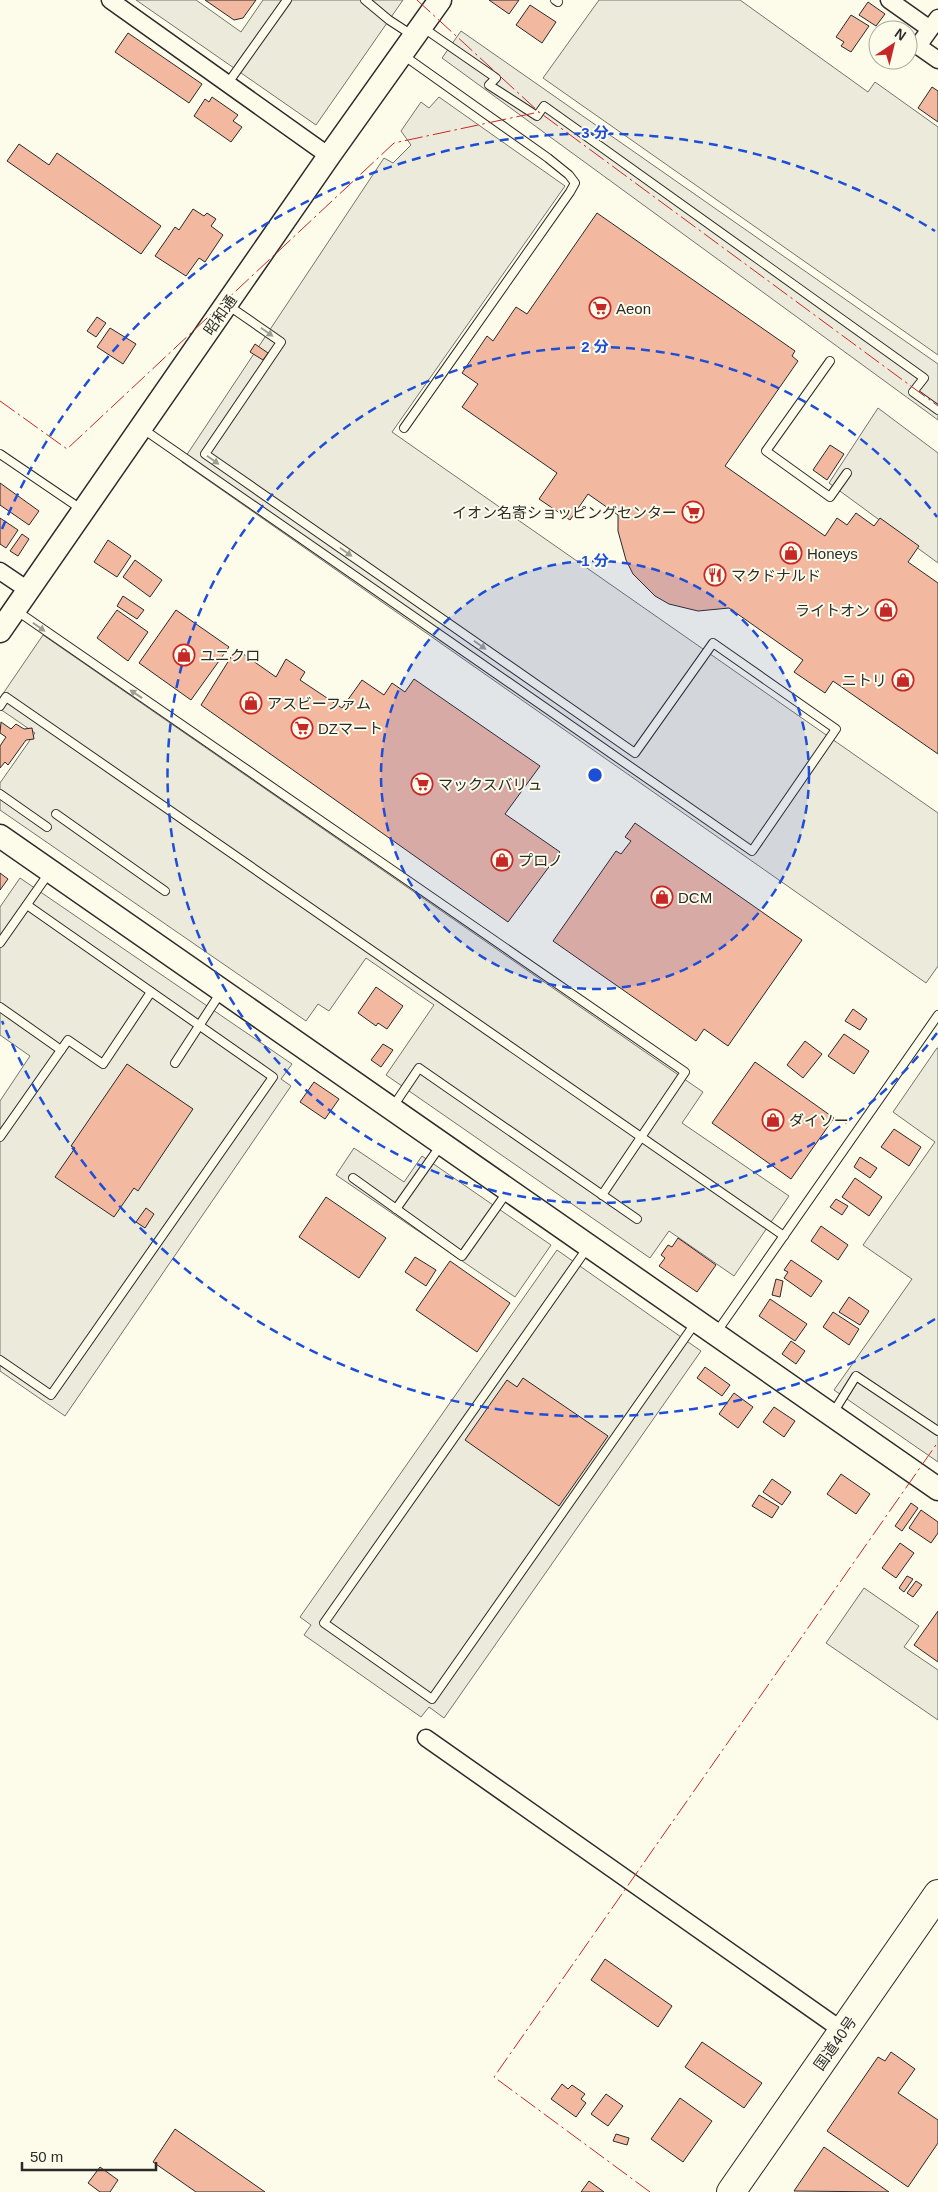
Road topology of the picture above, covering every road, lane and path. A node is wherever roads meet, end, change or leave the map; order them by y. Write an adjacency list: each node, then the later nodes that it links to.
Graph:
1 (110, 0): 10 (street)
2 (287, 0): 10 (lane)
3 (365, 0): 7 (lane)
4 (440, 0): 7 (street, 昭和通)
5 (889, 0): 6 (street)
6 (934, 23): 9 (street)
7 (419, 32): 8 (street, 昭和通); 14 (lane)
8 (402, 55): 11 (street, 昭和通); 16 (lane)
9 (938, 60)
10 (228, 83): 11 (street)
11 (329, 156): 12 (street, 昭和通)
12 (227, 305): 15 (street, 昭和通); 15 (lane, one-way to 15)
13 (830, 361): 18 (lane)
14 (938, 410)
15 (141, 428): 19 (street, 昭和通)
16 (404, 428)
17 (0, 454): 19 (lane)
18 (847, 473)
19 (83, 511): 21 (street, 昭和通)
20 (0, 571): 21 (street)
21 (28, 590): 22 (street, 昭和通)
22 (14, 610): 23 (street, 昭和通); 42 (lane)
23 (0, 631)
24 (0, 706): 42 (lane)
25 (0, 794): 27 (lane)
26 (56, 814): 30 (lane)
27 (47, 827)
28 (0, 836): 29 (street)
29 (50, 871): 31 (lane); 33 (street)
30 (165, 891)
31 (26, 905): 32 (lane); 34 (lane)
32 (0, 943)
33 (222, 991): 37 (lane); 40 (street)
34 (151, 992): 37 (lane); 38 (lane)
35 (0, 1007): 38 (lane)
36 (938, 1015): 49 (lane)
37 (199, 1026): 39 (lane); 53 (lane)
38 (61, 1050): 41 (lane)
39 (175, 1062)
40 (392, 1109): 43 (street); 46 (lane)
41 (0, 1137)
42 (640, 1137): 46 (lane); 49 (lane)
43 (442, 1144): 45 (street); 47 (lane)
44 (353, 1178): 47 (lane)
45 (509, 1190): 47 (lane); 50 (street)
46 (602, 1195): 48 (lane)
47 (396, 1209)
48 (637, 1219)
49 (784, 1236): 52 (lane)
50 (589, 1245): 51 (street); 51 (lane)
51 (697, 1320): 52 (street)
52 (716, 1333): 54 (street)
53 (0, 1360)
54 (832, 1415): 55 (lane); 56 (street)
55 (938, 1431)
56 (938, 1489)
57 (426, 1738): 59 (street)
58 (938, 1894): 59 (highway, 国道40号)
59 (843, 2031): 60 (highway, 国道40号)
60 (731, 2192)

